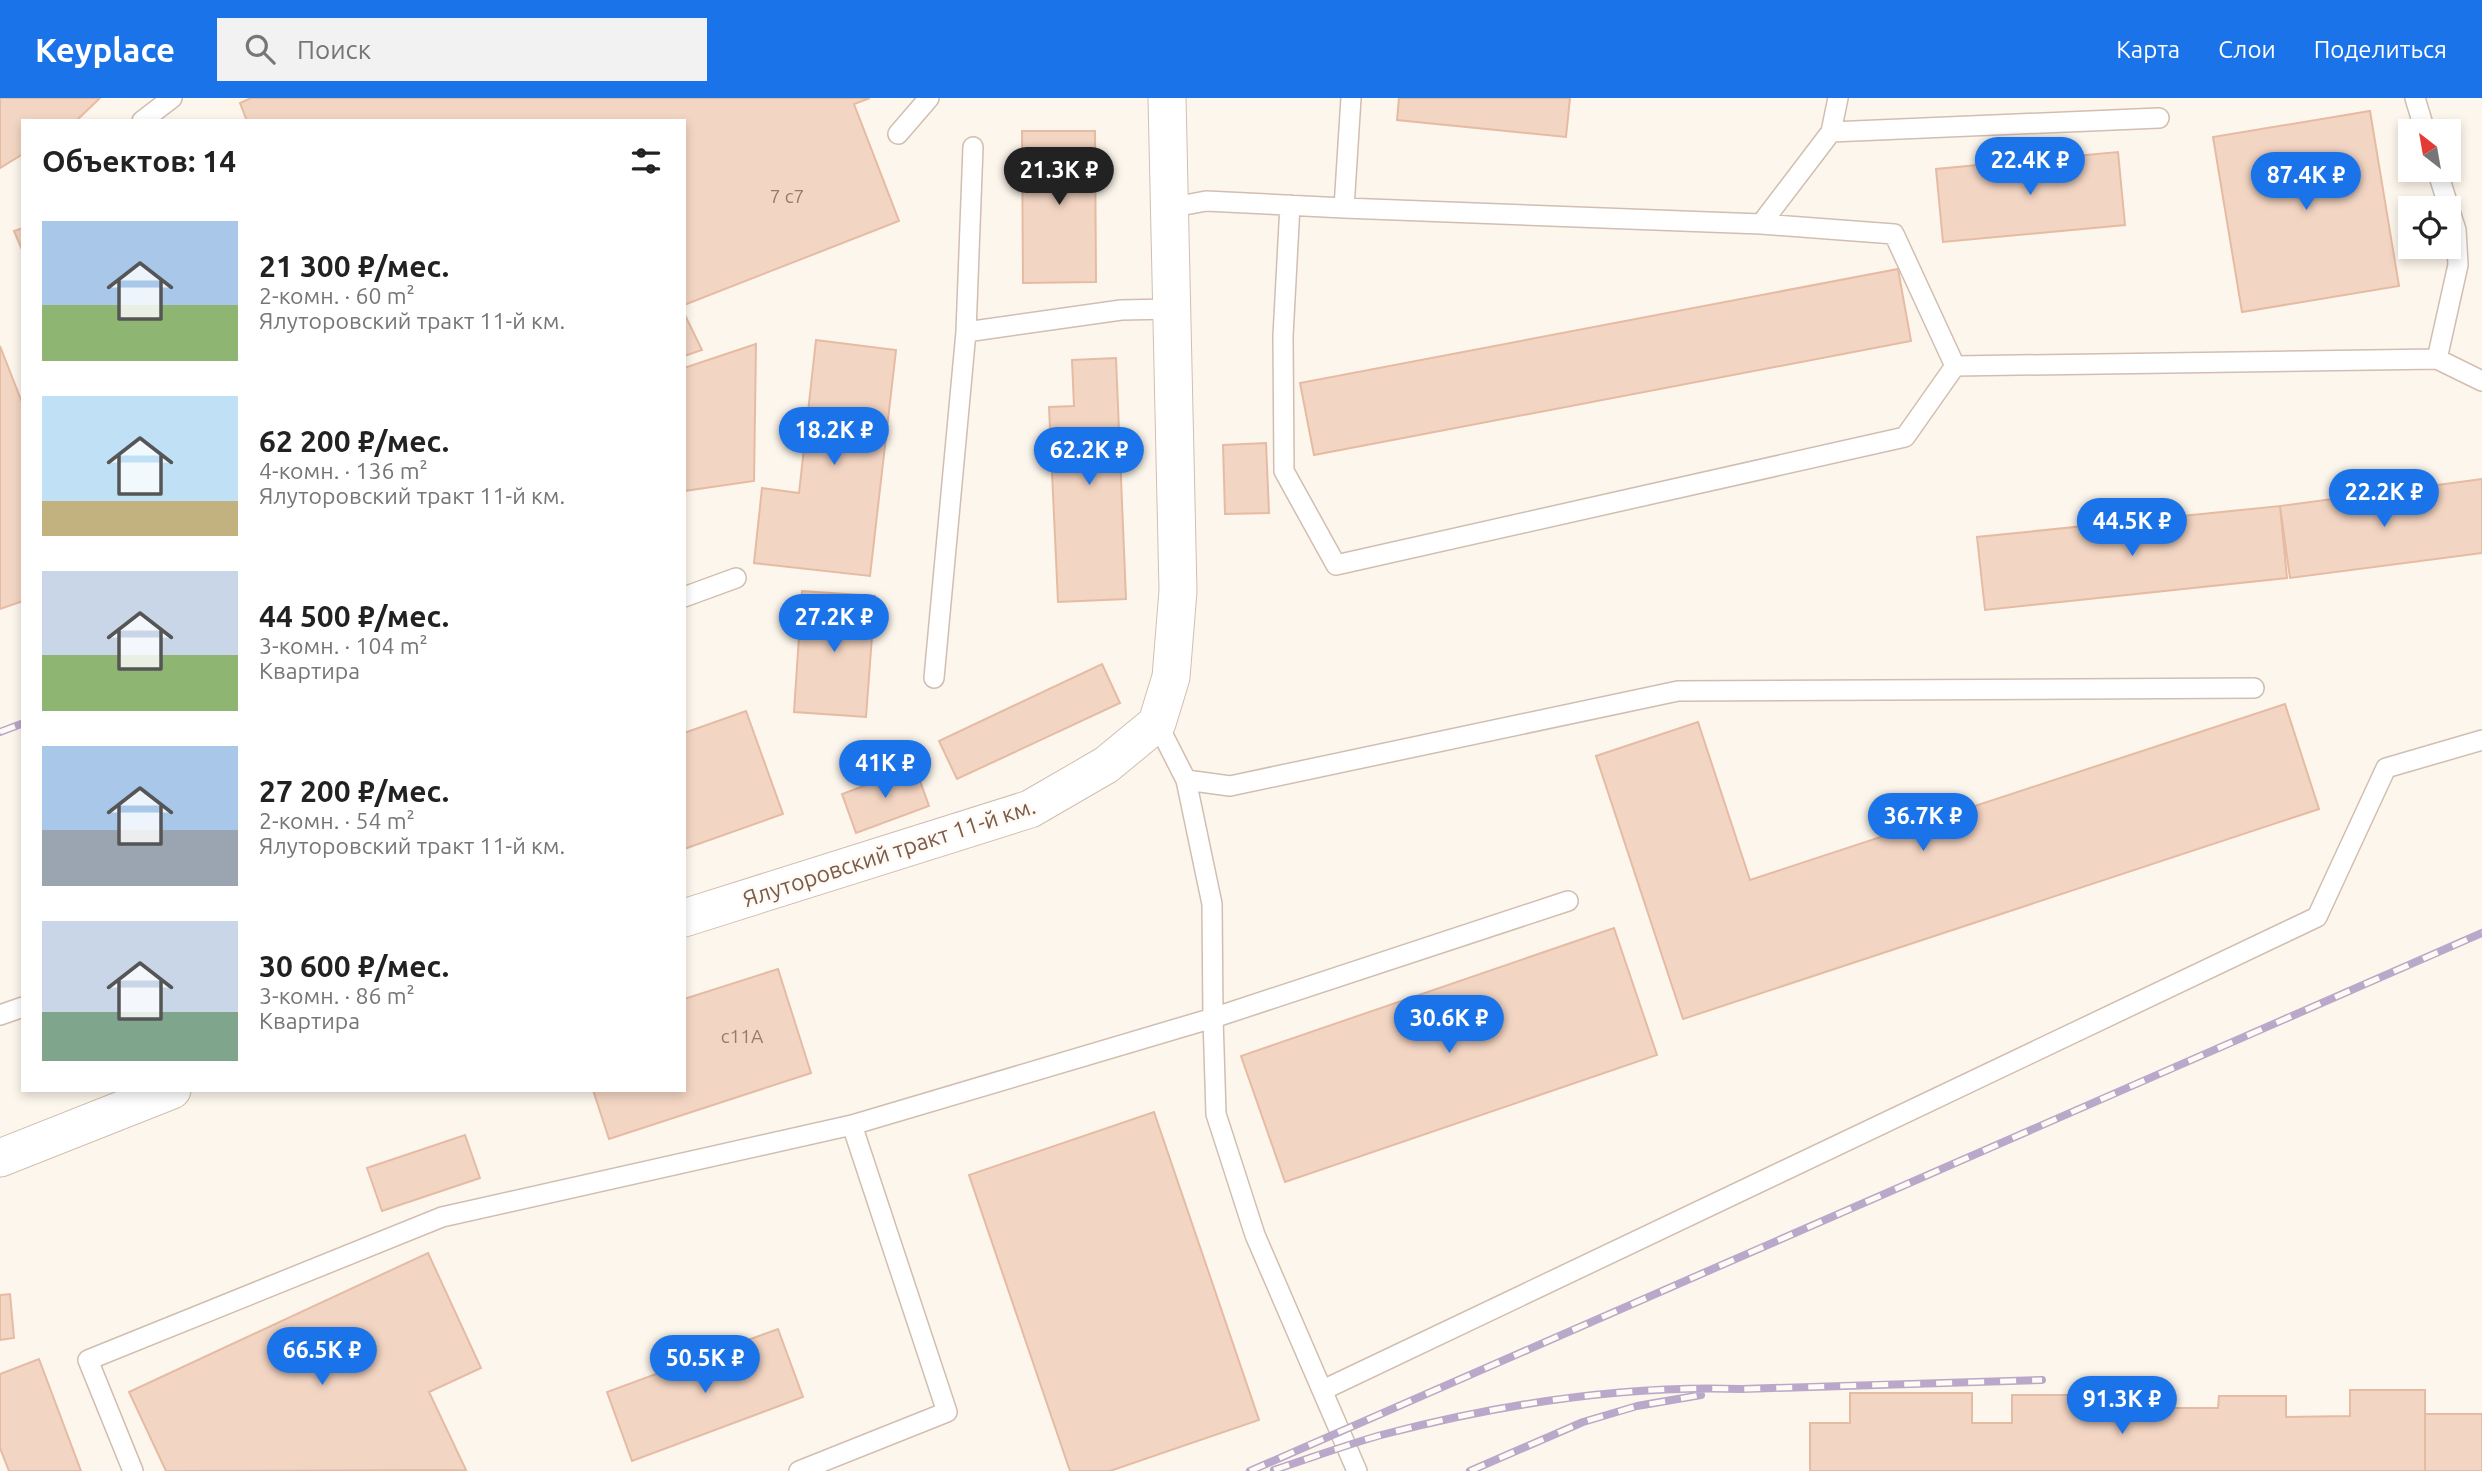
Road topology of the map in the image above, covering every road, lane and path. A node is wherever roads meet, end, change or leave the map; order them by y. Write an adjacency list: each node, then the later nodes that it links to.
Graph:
1 (172, 98): 8 (lane)
2 (929, 98): 11 (lane)
3 (1167, 98): 15 (street)
4 (1351, 98): 16 (lane)
5 (1838, 98): 10 (lane)
6 (2415, 98): 9 (lane)
7 (2159, 118): 10 (lane)
8 (145, 119)
9 (2421, 119)
10 (1831, 132): 17 (lane)
11 (898, 134)
12 (973, 146): 19 (lane)
13 (2441, 182): 20 (lane)
14 (1290, 205): 15 (lane); 16 (lane); 21 (lane)
15 (1169, 208): 18 (street)
16 (1344, 208): 17 (lane)
17 (1761, 224): 21 (lane)
18 (1171, 309): 19 (lane); 27 (street)
19 (966, 332): 25 (lane)
20 (2437, 359): 21 (lane); 22 (lane)
21 (1955, 366)
22 (2482, 381)
23 (736, 578): 24 (lane)
24 (686, 596)
25 (934, 678)
26 (2254, 688): 29 (lane)
27 (1157, 723): 29 (lane); 31 (street, Ялуторовский тракт 11-й км.)
28 (2482, 740): 38 (lane)
29 (1186, 780): 34 (lane)
30 (1568, 901): 34 (lane)
31 (686, 917)
32 (21, 1008): 33 (lane)
33 (0, 1015)
34 (1213, 1018): 36 (lane); 38 (lane)
35 (167, 1092): 37 (street)
36 (852, 1125): 39 (lane); 40 (lane)
37 (0, 1158)
38 (1322, 1390): 41 (lane)
39 (134, 1471)
40 (799, 1471)
41 (1357, 1471)

